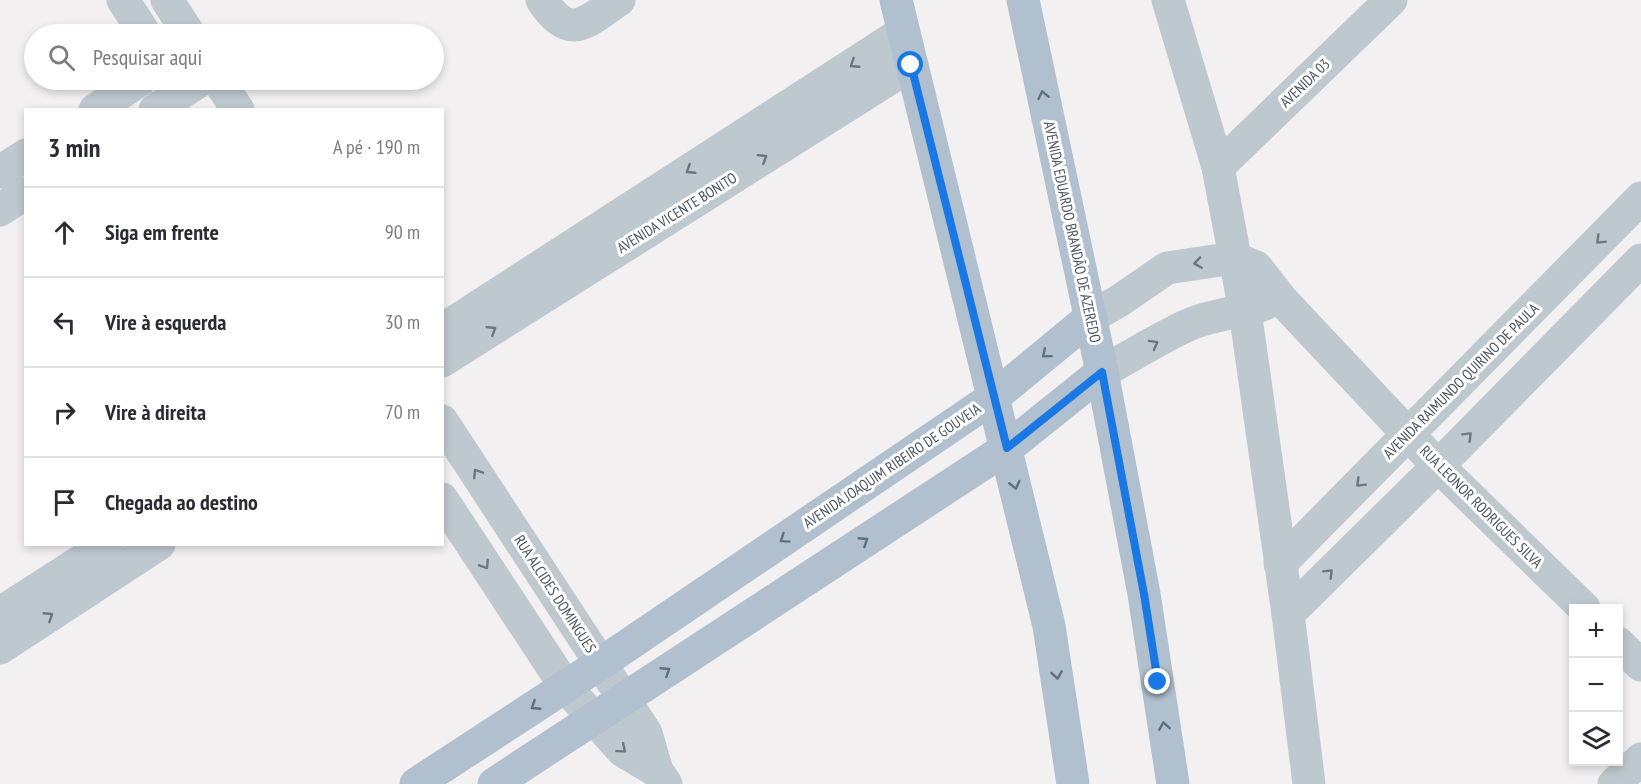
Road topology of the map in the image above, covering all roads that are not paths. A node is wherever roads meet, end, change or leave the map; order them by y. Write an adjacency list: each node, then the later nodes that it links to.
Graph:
1 (123, 0): 9 (street)
2 (167, 0): 10 (street)
3 (542, 0): 4 (street)
4 (619, 0)
5 (896, 0): 11 (main road)
6 (1023, 0): 27 (main road, AVENIDA EDUARDO BRANDÃO DE AZEREDO, one-way to 6)
7 (1168, 0): 18 (street)
8 (1391, 0): 18 (street, AVENIDA 03)
9 (139, 24)
10 (183, 24)
11 (903, 32): 12 (main road); 28 (street, AVENIDA VICENTE BONITO, one-way to 28)
12 (911, 65): 29 (street, AVENIDA VICENTE BONITO, one-way to 12); 31 (main road)
13 (125, 90): 15 (street)
14 (225, 90): 16 (street)
15 (98, 108)
16 (237, 108)
17 (24, 157): 19 (street)
18 (1218, 167): 23 (street)
19 (0, 172)
20 (24, 195): 22 (street)
21 (1641, 198): 33 (street, AVENIDA RAIMUNDO QUIRINO DE PAULA, one-way to 33)
22 (0, 210)
23 (1234, 258): 25 (street); 26 (street); 27 (street, AVENIDA JOAQUIM RIBEIRO DE GOUVEIA, one-way to 27)
24 (1641, 260): 35 (street, one-way to 24)
25 (1281, 298): 26 (street); 33 (street, RUA LEONOR RODRIGUES SILVA)
26 (1245, 311): 30 (street, one-way to 26); 41 (street)
27 (1091, 317): 30 (main road, AVENIDA EDUARDO BRANDÃO DE AZEREDO); 31 (main road, AVENIDA JOAQUIM RIBEIRO DE GOUVEIA, one-way to 31)
28 (444, 329)
29 (444, 360)
30 (1102, 372): 34 (main road); 57 (main road, AVENIDA EDUARDO BRANDÃO DE AZEREDO, one-way to 30)
31 (994, 398): 34 (main road); 47 (main road, AVENIDA JOAQUIM RIBEIRO DE GOUVEIA, one-way to 47)
32 (444, 424): 37 (street, RUA ALCIDES DOMINGUES, one-way to 32)
33 (1409, 434): 35 (street, RUA LEONOR RODRIGUES SILVA); 41 (street, AVENIDA RAIMUNDO QUIRINO DE PAULA, one-way to 41)
34 (1007, 448): 50 (main road, one-way to 34); 56 (main road, one-way to 56)
35 (1438, 466): 42 (street, RUA LEONOR RODRIGUES SILVA); 44 (street, one-way to 35)
36 (444, 502): 38 (street, RUA ALCIDES DOMINGUES)
37 (500, 508): 38 (street); 47 (street, RUA ALCIDES DOMINGUES)
38 (464, 532): 49 (street, RUA ALCIDES DOMINGUES, one-way to 49)
39 (105, 546): 43 (street)
40 (156, 546): 45 (street, one-way to 40)
41 (1280, 564): 44 (street)
42 (1579, 604)
43 (0, 613)
44 (1288, 614): 58 (street)
45 (0, 648)
46 (1623, 648): 48 (street)
47 (600, 664): 49 (main road, AVENIDA JOAQUIM RIBEIRO DE GOUVEIA); 50 (street, RUA ALCIDES DOMINGUES)
48 (1641, 665)
49 (565, 686): 51 (street, RUA ALCIDES DOMINGUES); 54 (main road, AVENIDA JOAQUIM RIBEIRO DE GOUVEIA, one-way to 54)
50 (623, 699): 51 (main road); 53 (street, RUA ALCIDES DOMINGUES)
51 (593, 719): 53 (street, RUA ALCIDES DOMINGUES, one-way to 53); 55 (main road)
52 (1641, 759): 59 (street)
53 (661, 778)
54 (416, 784)
55 (494, 784)
56 (1073, 784)
57 (1173, 784)
58 (1309, 784)
59 (1614, 784)

